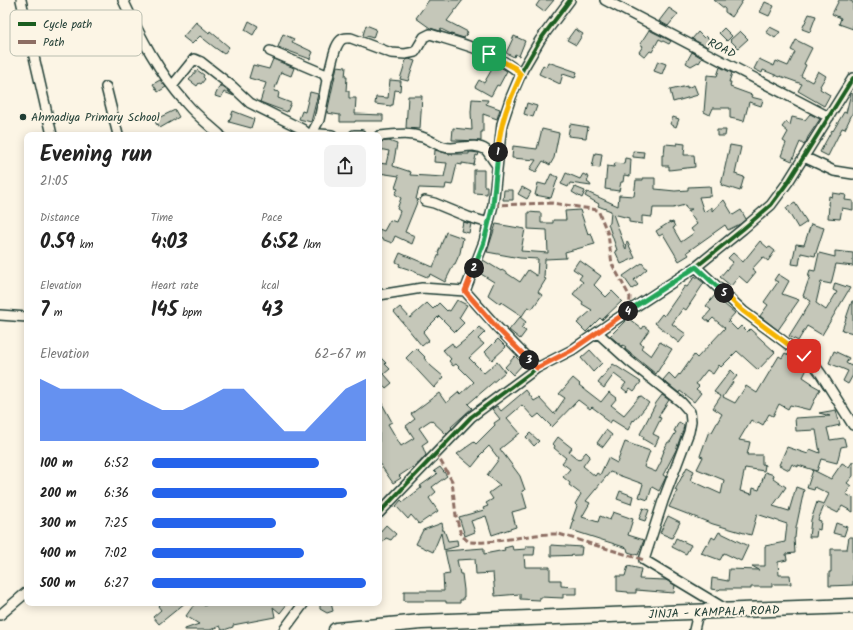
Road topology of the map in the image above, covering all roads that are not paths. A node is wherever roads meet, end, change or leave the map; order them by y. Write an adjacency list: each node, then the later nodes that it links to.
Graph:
1 (21, 0): 5 (street)
2 (123, 0): 6 (street)
3 (570, 0): 10 (street)
4 (605, 0): 15 (street, ROAD)
5 (23, 10)
6 (128, 10)
7 (142, 39): 13 (street)
8 (270, 51): 12 (street)
9 (34, 56): 16 (street)
10 (521, 75): 12 (street); 23 (street)
11 (853, 78): 15 (street)
12 (327, 80): 20 (street)
13 (172, 85): 18 (street); 19 (street)
14 (106, 87): 17 (street)
15 (829, 117): 22 (street)
16 (51, 132)
17 (117, 132)
18 (217, 132)
19 (306, 132)
20 (313, 132)
21 (382, 136): 23 (street)
22 (804, 157): 24 (street); 27 (street)
23 (496, 165): 26 (street)
24 (853, 174)
25 (425, 201): 26 (street)
26 (489, 223): 28 (street)
27 (696, 267): 32 (street); 34 (street)
28 (465, 291): 29 (street); 33 (street)
29 (382, 295)
30 (0, 315): 31 (street)
31 (24, 316)
32 (598, 333): 33 (street); 39 (street)
33 (537, 368): 35 (street)
34 (853, 425)
35 (382, 510)
36 (24, 595): 41 (street)
37 (302, 606): 42 (street)
38 (853, 606): 39 (highway, JINJA - KAMPALA ROAD)
39 (729, 611): 40 (highway, JINJA - KAMPALA ROAD)
40 (698, 613): 43 (highway, JINJA - KAMPALA ROAD); 44 (street)
41 (0, 615)
42 (284, 630)
43 (336, 630)
44 (694, 630)

